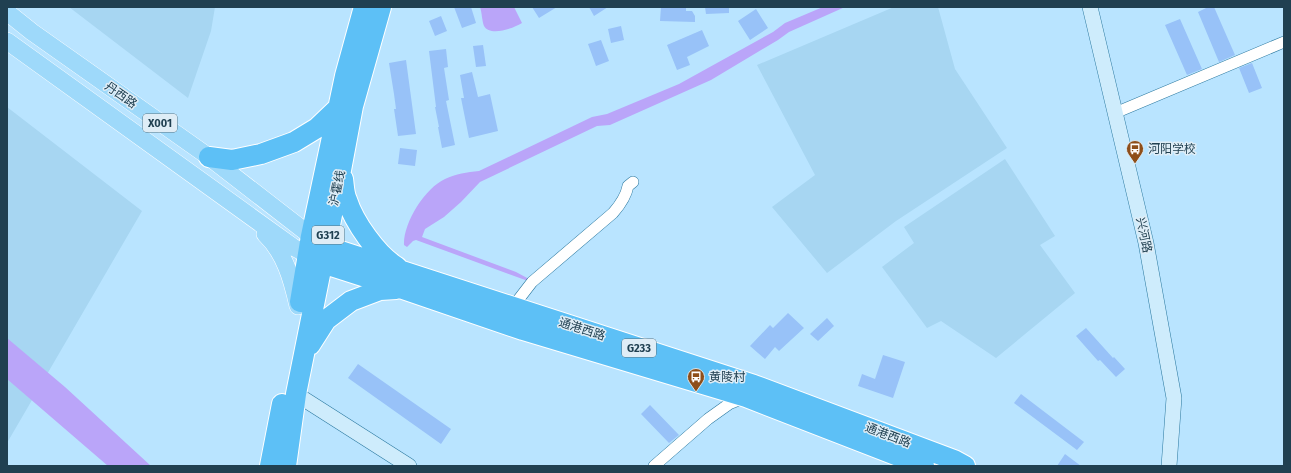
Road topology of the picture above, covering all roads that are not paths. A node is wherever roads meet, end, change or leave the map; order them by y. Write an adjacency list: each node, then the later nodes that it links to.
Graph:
1 (364, 7): 7 (highway, 沪霍线 / G312)
2 (381, 7): 10 (highway, 沪霍线 / G312)
3 (1090, 7): 8 (street, 兴河路)
4 (7, 12): 9 (main road, 丹西路 / X001)
5 (7, 41): 12 (main road, 丹西路 / X001)
6 (1284, 42): 8 (street)
7 (339, 107): 9 (highway); 13 (highway, 沪霍线 / G312)
8 (1115, 113): 26 (street, 兴河路)
9 (209, 157): 13 (main road, 丹西路 / X001)
10 (341, 170): 13 (highway, 沪霍线 / G312); 14 (highway)
11 (633, 182): 15 (street)
12 (234, 204): 13 (main road, 丹西路 / X001); 16 (main road)
13 (317, 250): 14 (highway, 通港西路 / G233); 16 (highway, 沪霍线 / G312); 17 (highway, 沪霍线 / G312)
14 (406, 281): 15 (highway, 通港西路 / G233); 17 (highway); 19 (highway, 通港西路 / G233)
15 (512, 308): 25 (highway, 通港西路 / G233)
16 (299, 311): 20 (highway, 沪霍线 / G312)
17 (304, 353): 18 (highway, 沪霍线 / G312)
18 (296, 394): 21 (highway, 沪霍线 / G312); 22 (street)
19 (746, 397): 23 (street); 24 (highway, 通港西路 / G233)
20 (270, 466)
21 (286, 466)
22 (409, 466)
23 (654, 466)
24 (924, 466)
25 (965, 466)
26 (1170, 466)

